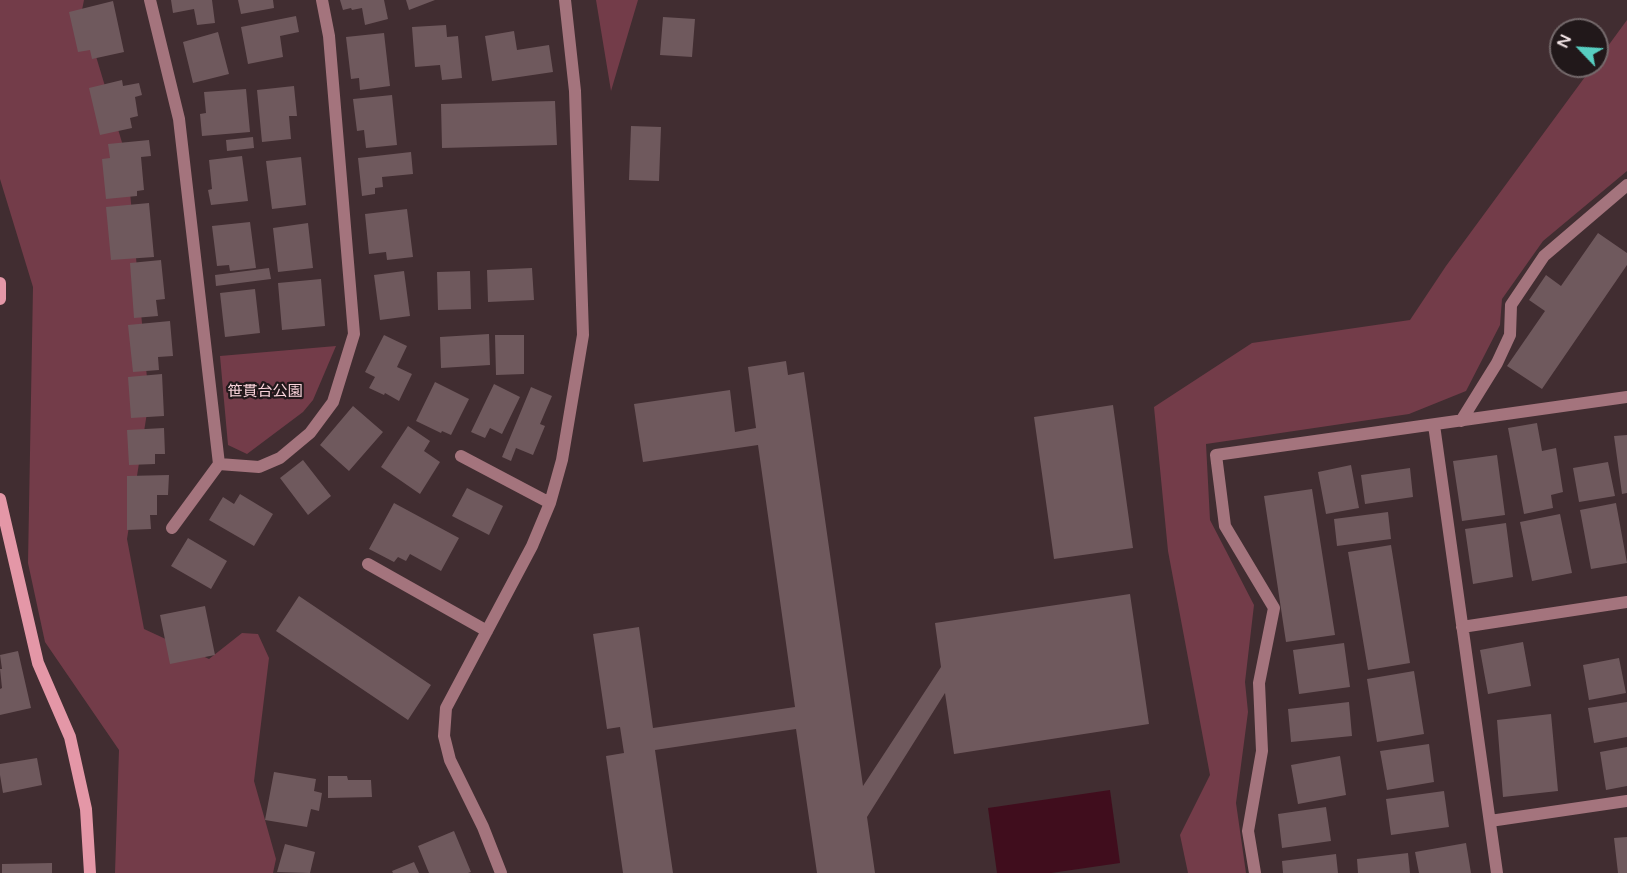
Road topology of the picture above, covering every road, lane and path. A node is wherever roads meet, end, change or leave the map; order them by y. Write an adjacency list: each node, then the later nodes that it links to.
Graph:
1 (150, 0): 11 (street)
2 (321, 0): 11 (street)
3 (565, 0): 13 (street)
4 (1627, 185): 8 (street)
5 (0, 284): 6 (street)
6 (0, 299)
7 (1627, 397): 8 (street)
8 (1461, 421): 9 (street)
9 (1434, 425): 17 (street); 23 (street)
10 (462, 456): 13 (street)
11 (219, 464): 14 (street)
12 (0, 499): 21 (street)
13 (550, 503): 18 (street)
14 (172, 528)
15 (368, 564): 18 (street)
16 (1627, 602): 17 (street)
17 (1462, 627): 20 (street)
18 (487, 632): 22 (street)
19 (1627, 801): 20 (street)
20 (1490, 822): 24 (street)
21 (90, 873)
22 (501, 873)
23 (1255, 873)
24 (1497, 873)

